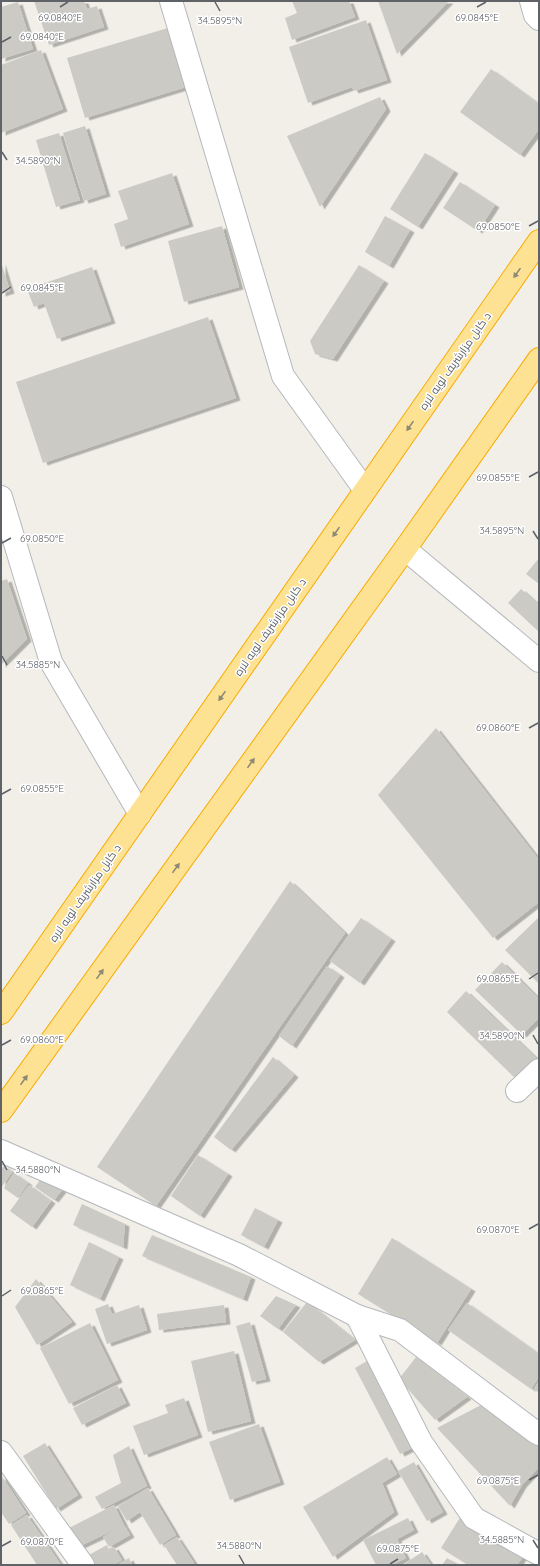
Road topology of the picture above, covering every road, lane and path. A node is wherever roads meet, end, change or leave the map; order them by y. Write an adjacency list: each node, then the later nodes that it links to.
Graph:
1 (171, 1): 6 (street)
2 (531, 1): 3 (street)
3 (539, 19)
4 (539, 241): 6 (highway, د کابل مزارشریف لویه لاره, one-way to 6)
5 (539, 358): 8 (highway)
6 (365, 490): 10 (highway, د کابل مزارشریف لویه لاره, one-way to 10)
7 (1, 497): 10 (street)
8 (405, 549): 9 (street); 14 (highway, one-way to 8)
9 (539, 661)
10 (140, 814): 11 (highway, د کابل مزارشریف لویه لاره)
11 (1, 1013)
12 (539, 1070): 13 (street)
13 (517, 1091)
14 (1, 1111)
15 (1, 1151): 16 (street)
16 (357, 1316): 17 (street); 19 (street)
17 (539, 1434)
18 (1, 1452): 20 (street)
19 (539, 1554)
20 (83, 1565)

